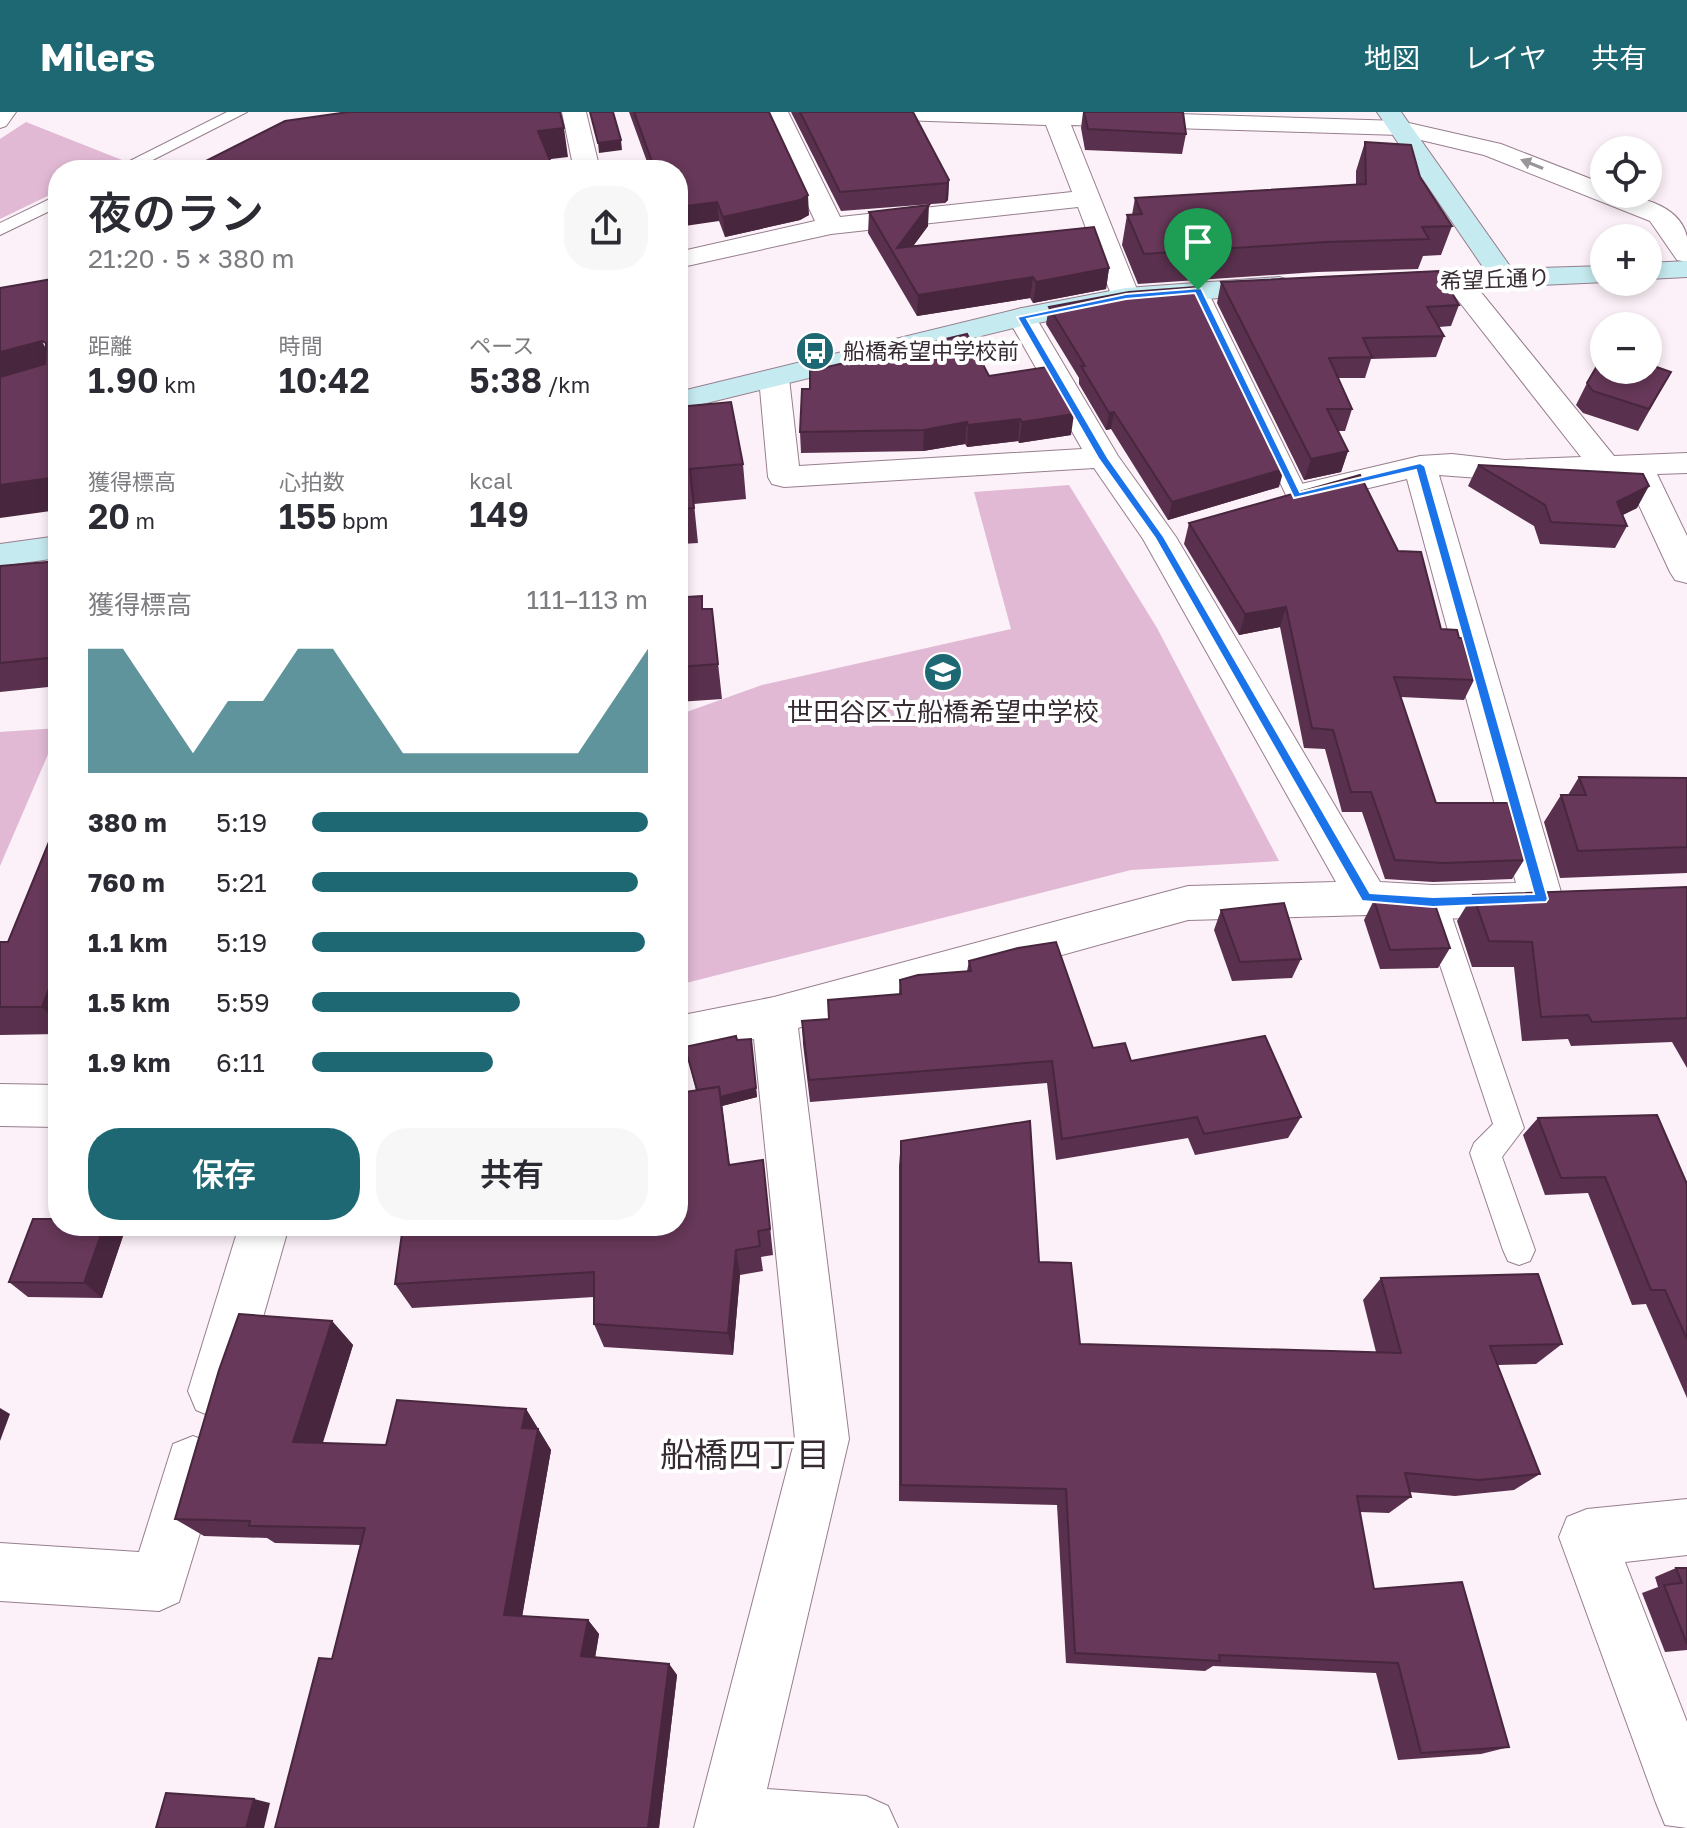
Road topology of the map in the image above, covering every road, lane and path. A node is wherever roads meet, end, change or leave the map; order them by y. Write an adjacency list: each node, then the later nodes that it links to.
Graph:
1 (8, 112): 8 (lane)
2 (239, 112): 9 (lane)
3 (574, 112): 10 (street)
4 (776, 112): 15 (street)
5 (870, 112): 6 (street)
6 (1056, 118): 7 (street); 12 (street)
7 (1394, 120): 11 (street, one-way to 7); 22 (street)
8 (0, 123)
9 (141, 160)
10 (583, 160)
11 (1590, 188)
12 (1089, 198): 15 (street); 27 (street)
13 (48, 205): 16 (lane)
14 (1641, 208): 17 (street)
15 (831, 226): 18 (street)
16 (0, 230)
17 (1687, 254)
18 (688, 258)
19 (1687, 269): 20 (street)
20 (1662, 270)
21 (1590, 275): 22 (street, 希望丘通り)
22 (1505, 279): 23 (street, 希望丘通り)
23 (1457, 281): 24 (street, 希望丘通り); 33 (street)
24 (1364, 283)
25 (1302, 285): 26 (street)
26 (1198, 290): 27 (street); 35 (lane)
27 (1126, 297): 28 (street)
28 (1022, 317): 29 (street); 31 (street)
29 (774, 378): 30 (street); 31 (street)
30 (688, 399)
31 (1103, 458): 40 (street)
32 (1687, 463): 33 (street)
33 (1620, 465): 34 (street); 38 (street)
34 (1420, 466): 35 (street); 41 (street)
35 (1282, 500)
36 (48, 548): 37 (street)
37 (0, 555)
38 (1687, 572)
39 (1585, 897): 41 (street)
40 (1367, 898): 42 (street); 43 (street)
41 (1542, 899): 42 (street)
42 (1433, 902): 48 (lane)
43 (774, 1016): 44 (street); 52 (street)
44 (688, 1033)
45 (0, 1105): 46 (street)
46 (48, 1106)
47 (261, 1236): 50 (street)
48 (1519, 1250)
49 (1687, 1527): 51 (street)
50 (0, 1572)
51 (1687, 1803)
52 (726, 1823): 53 (street)
53 (866, 1828)

